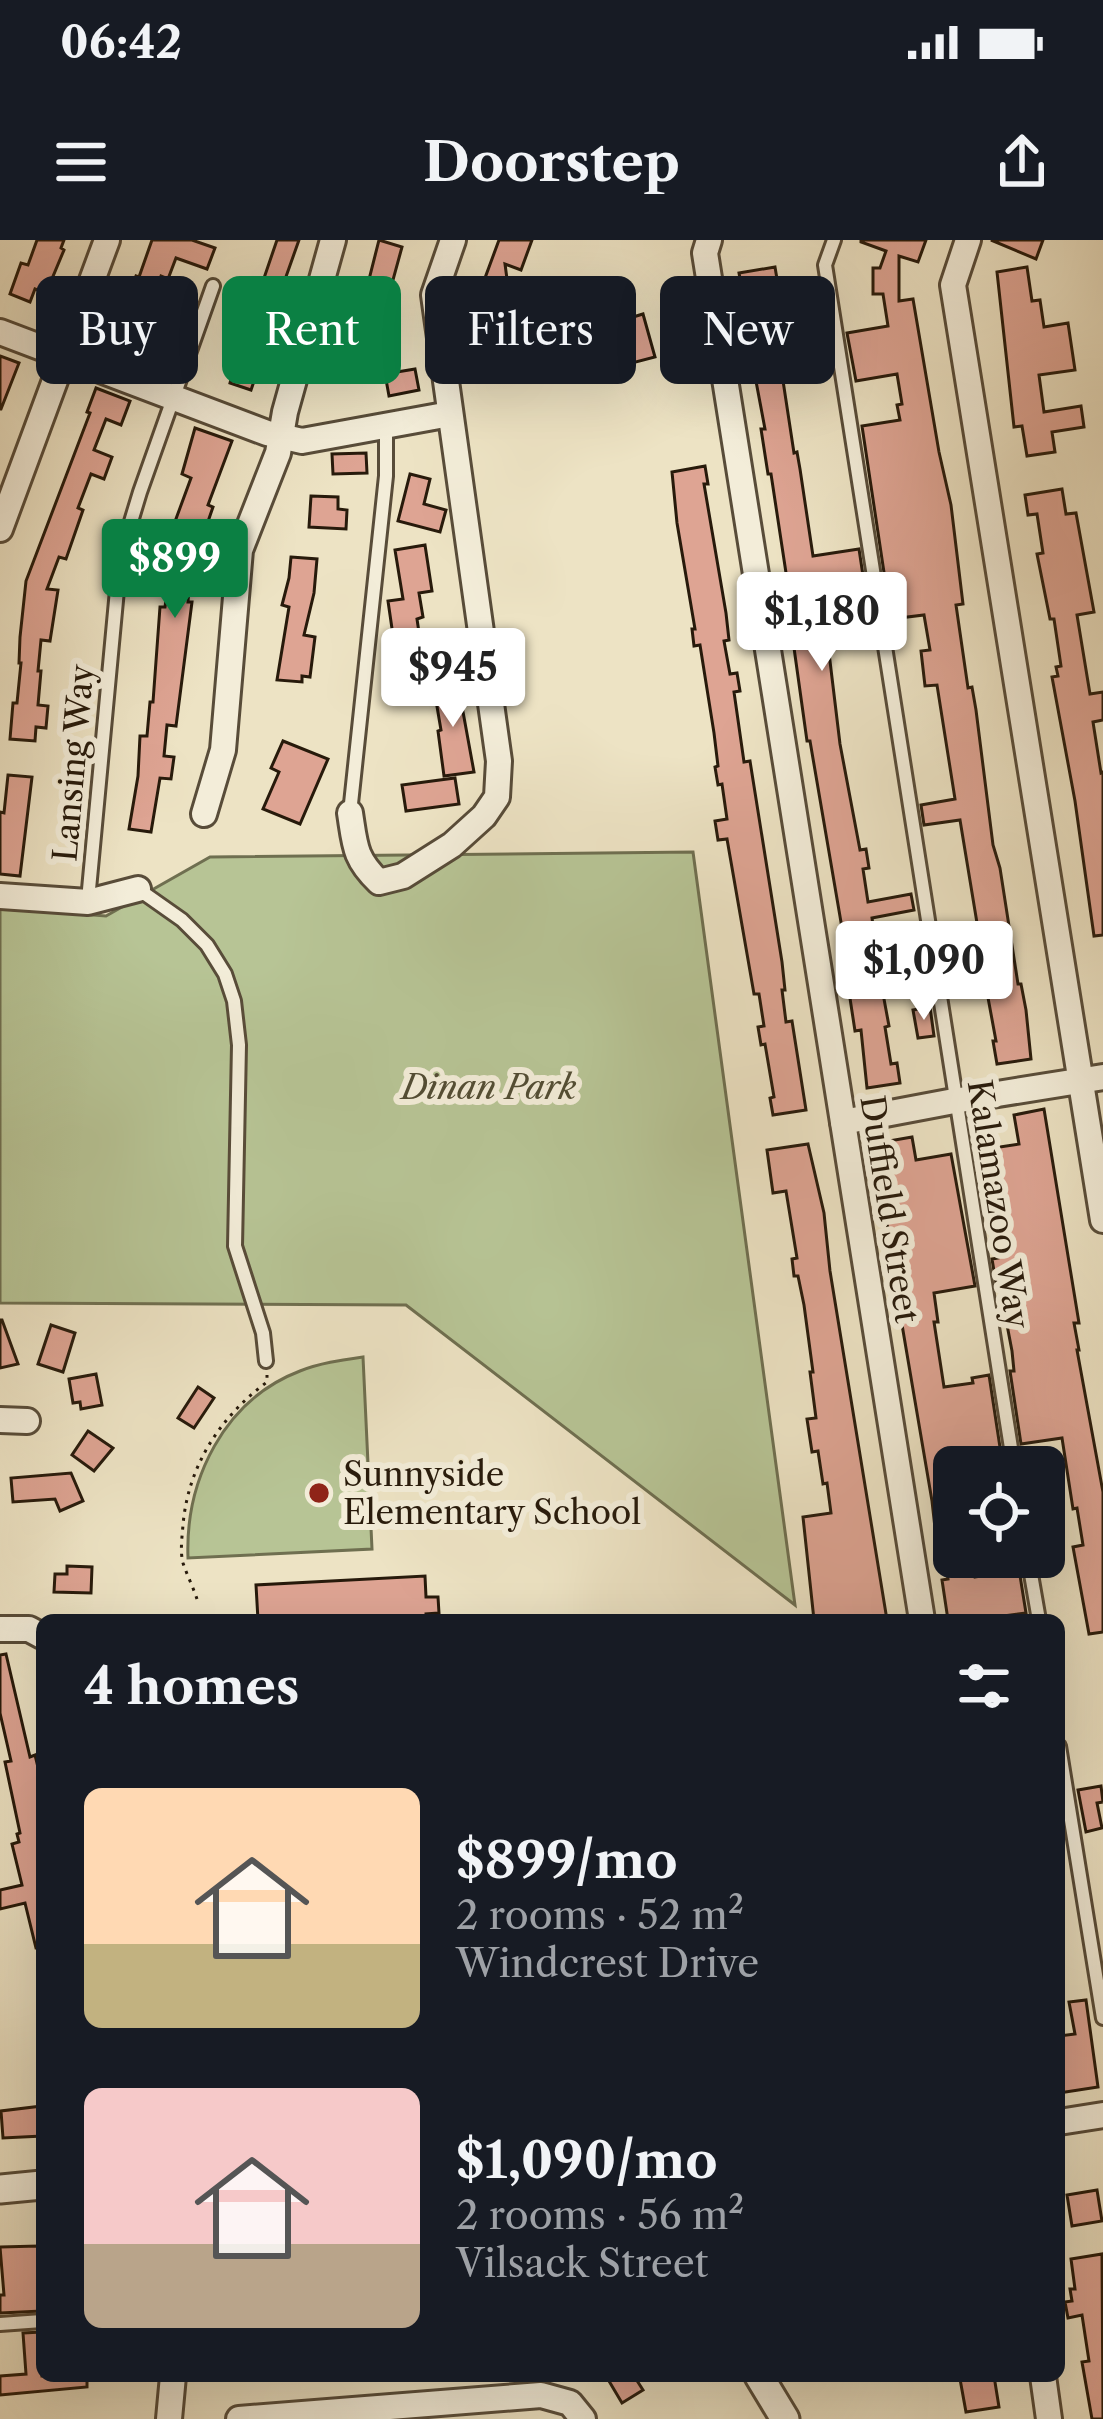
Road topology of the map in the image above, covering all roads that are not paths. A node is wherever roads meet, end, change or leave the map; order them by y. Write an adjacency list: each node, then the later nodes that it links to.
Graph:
1 (107, 240): 7 (street)
2 (333, 240): 16 (street)
3 (710, 240): 25 (street, Duffield Street)
4 (834, 240): 24 (lane, Kalamazoo Way)
5 (968, 240): 23 (street)
6 (446, 243): 14 (street)
7 (94, 276)
8 (213, 286): 13 (lane, Lansing Way)
9 (0, 332): 10 (street)
10 (36, 346)
11 (54, 384): 17 (street)
12 (139, 384): 13 (street)
13 (174, 397): 16 (street); 22 (lane, Lansing Way)
14 (450, 414): 15 (street); 18 (street)
15 (386, 424): 16 (street); 18 (lane)
16 (281, 436): 19 (street)
17 (0, 530)
18 (350, 813)
19 (204, 814)
20 (139, 889): 22 (street); 27 (lane)
21 (0, 896): 22 (street)
22 (88, 902)
23 (1091, 1079): 24 (street); 26 (street)
24 (955, 1101): 25 (street); 30 (lane, Kalamazoo Way)
25 (843, 1122): 32 (street, Duffield Street)
26 (1103, 1220)
27 (266, 1361)
28 (0, 1420): 29 (street)
29 (27, 1421)
30 (1011, 1446)
31 (1032, 1578): 33 (lane)
32 (921, 1614)
33 (1038, 1614)
34 (0, 1629): 35 (street)
35 (36, 1632)
36 (1065, 1783): 37 (lane)
37 (1103, 2018)
38 (1103, 2115): 39 (street)
39 (1065, 2121)
40 (36, 2186): 41 (street)
41 (0, 2189)
42 (36, 2321): 43 (lane)
43 (0, 2324)
44 (172, 2382): 47 (street)
45 (763, 2382): 50 (street)
46 (1043, 2382): 51 (street)
47 (169, 2419)
48 (239, 2419): 49 (street)
49 (583, 2419)
50 (785, 2419)
51 (1049, 2419)

